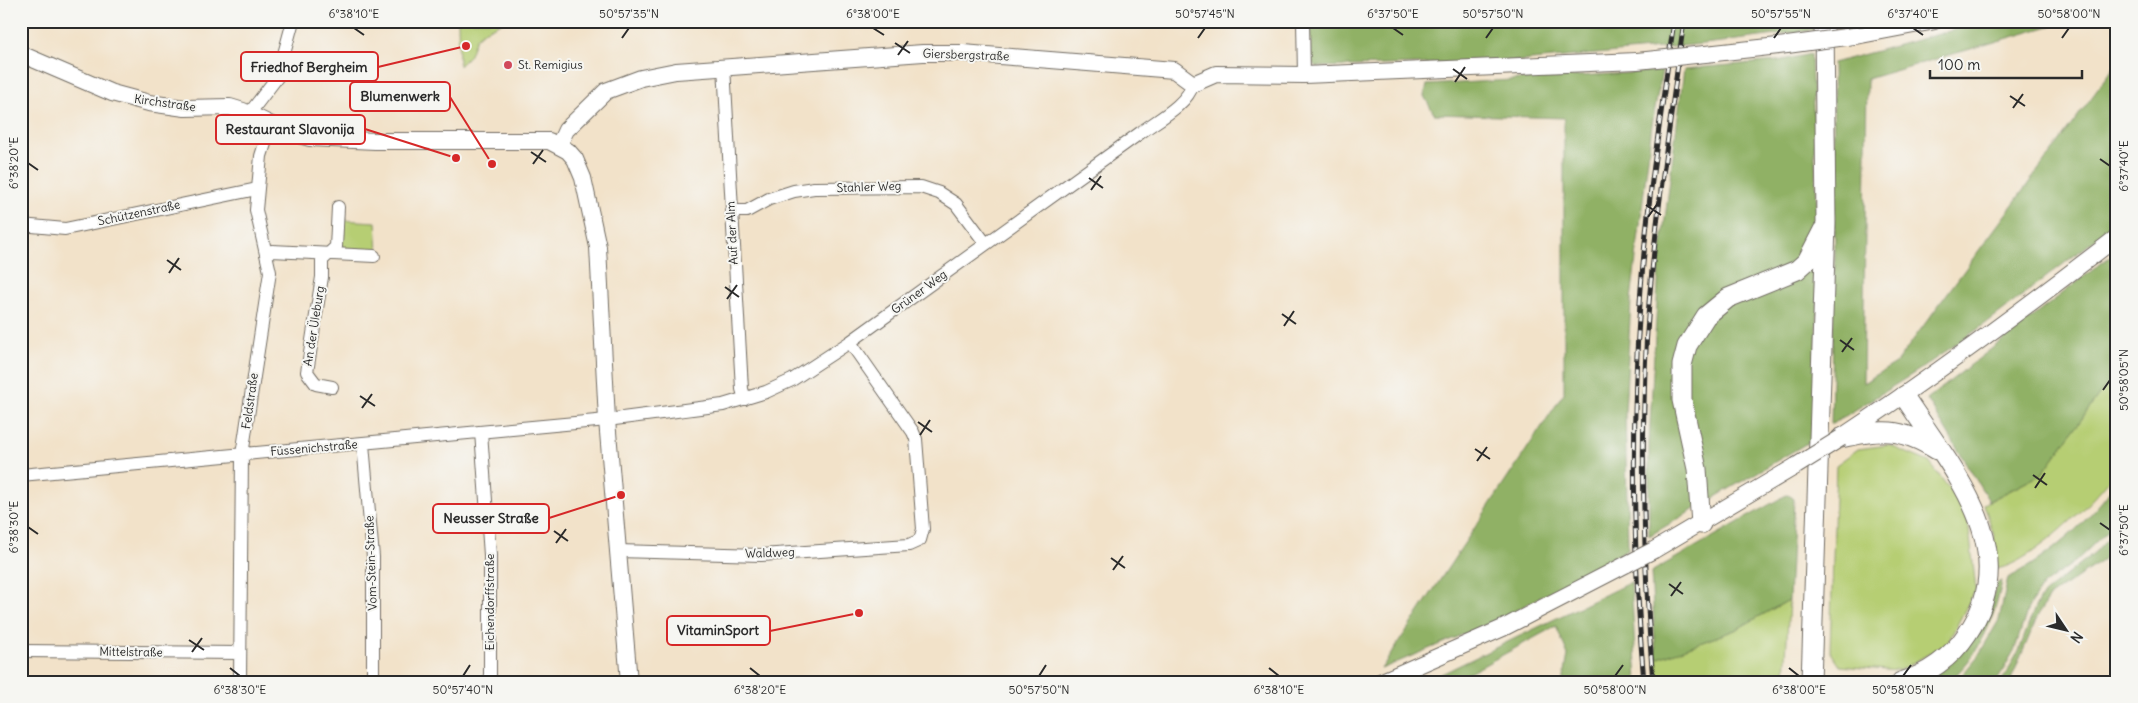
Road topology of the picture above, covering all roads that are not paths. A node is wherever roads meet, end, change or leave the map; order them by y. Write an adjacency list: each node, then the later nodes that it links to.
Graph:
1 (293, 21): 9 (street)
2 (1303, 21): 7 (street)
3 (1824, 21): 15 (main road)
4 (1935, 21): 7 (main road, bridge)
5 (21, 54): 9 (main road, Kirchstraße)
6 (724, 66): 8 (main road, Giersbergstraße); 11 (main road, Giersbergstraße); 14 (street, Auf der Alm)
7 (1304, 75): 8 (main road)
8 (1193, 84): 18 (street, Grüner Weg)
9 (249, 114): 10 (main road, Kirchstraße)
10 (271, 125): 11 (main road, Kirchstraße); 12 (street, Feldstraße)
11 (559, 145): 26 (main road)
12 (257, 188): 16 (street, Schützenstraße); 19 (street, Feldstraße)
13 (338, 207): 20 (street, An der Üleburg)
14 (731, 211): 18 (street, Stahler Weg); 25 (street, Auf der Alm)
15 (1826, 224): 33 (main road); 42 (main road)
16 (21, 226)
17 (2117, 236): 24 (main road)
18 (986, 244): 22 (street, Grüner Weg)
19 (266, 253): 20 (street); 31 (street, Feldstraße)
20 (331, 254): 21 (street); 23 (street, An der Üleburg)
21 (374, 256)
22 (850, 342): 25 (street, Grüner Weg); 34 (street, Waldweg)
23 (332, 387)
24 (1904, 396): 28 (main road); 30 (main road)
25 (745, 399): 26 (street, Grüner Weg)
26 (607, 420): 27 (street, Füssenichstraße); 34 (main road)
27 (481, 432): 29 (street, Füssenichstraße); 39 (street, Eichendorffstraße)
28 (1841, 438): 30 (main road); 33 (main road, bridge)
29 (363, 444): 31 (street, Füssenichstraße); 38 (street, Vom-Stein-Straße)
30 (1940, 452): 43 (main road)
31 (242, 454): 32 (street, Füssenichstraße); 36 (street, Feldstraße)
32 (21, 475)
33 (1701, 524): 41 (main road, bridge)
34 (618, 551): 40 (main road)
35 (21, 651): 36 (street, Mittelstraße)
36 (240, 653): 37 (street, Feldstraße)
37 (240, 682)
38 (373, 682)
39 (490, 682)
40 (629, 682)
41 (1380, 682)
42 (1811, 682)
43 (1901, 682)

